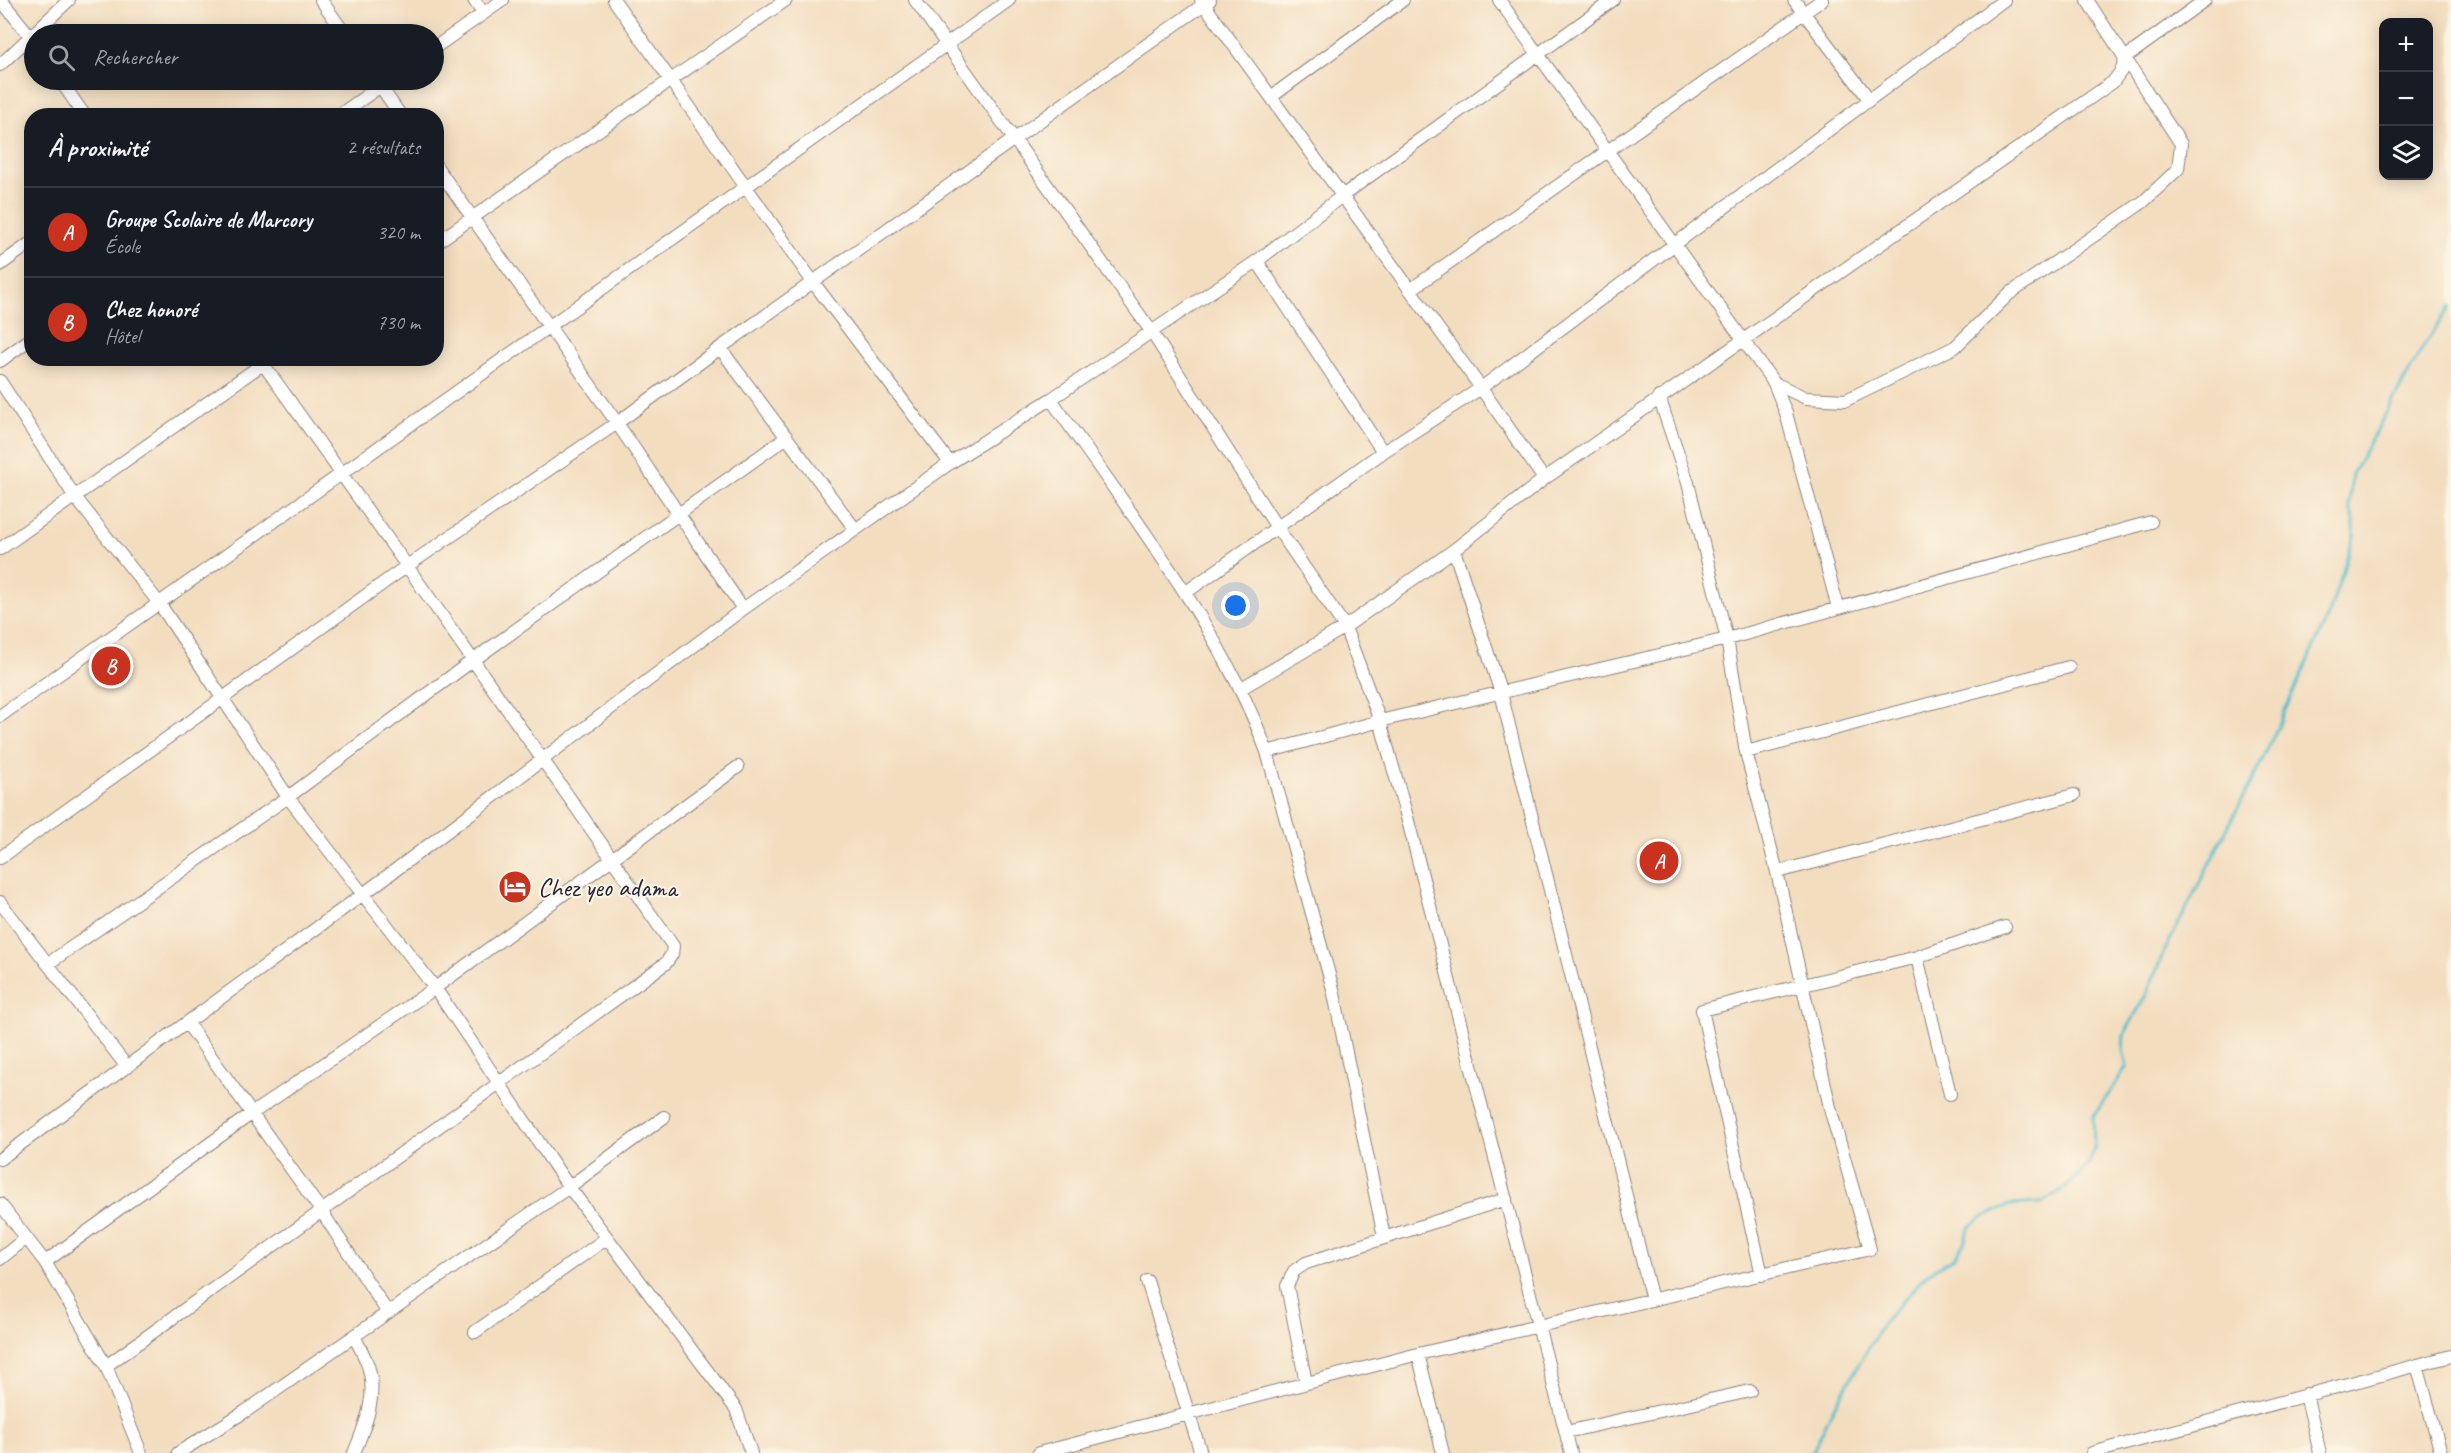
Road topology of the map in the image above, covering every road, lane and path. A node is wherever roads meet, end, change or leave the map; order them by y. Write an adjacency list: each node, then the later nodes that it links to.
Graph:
1 (2, 0): 23 (street)
2 (68, 0): 21 (street)
3 (321, 0): 22 (street)
4 (474, 0): 19 (street)
5 (502, 0): 19 (street)
6 (614, 0): 30 (street)
7 (786, 0): 30 (street)
8 (915, 0): 25 (street)
9 (1008, 0): 25 (street)
10 (1403, 0): 34 (street)
11 (1498, 0): 27 (street)
12 (1613, 0): 27 (street)
13 (1794, 0): 20 (street)
14 (1822, 0): 20 (street)
15 (2004, 0): 35 (street)
16 (2087, 0): 28 (street)
17 (2205, 0): 28 (street)
18 (1205, 2): 34 (street); 39 (street)
19 (483, 13): 24 (street)
20 (1804, 14): 35 (street); 40 (street)
21 (46, 24)
22 (338, 24)
23 (24, 29)
24 (444, 41)
25 (947, 44): 39 (street); 42 (street)
26 (24, 46): 29 (street)
27 (1536, 54): 40 (street); 43 (street)
28 (2126, 57): 54 (street); 61 (street)
29 (0, 65)
30 (671, 80): 42 (street); 44 (street)
31 (67, 90): 36 (street)
32 (372, 90): 37 (street)
33 (386, 90): 38 (street)
34 (1271, 97): 43 (street)
35 (1869, 99): 46 (street)
36 (79, 108)
37 (348, 108)
38 (397, 108)
39 (1014, 138): 50 (street); 53 (street)
40 (1608, 152): 46 (street); 51 (street)
41 (444, 177): 44 (street)
42 (745, 186): 50 (street); 52 (street)
43 (1342, 196): 48 (street); 51 (street)
44 (473, 217): 45 (street); 52 (street)
45 (444, 237)
46 (1676, 245): 54 (street); 62 (street)
47 (24, 248): 49 (street)
48 (1257, 261): 53 (street); 67 (street)
49 (0, 265)
50 (813, 282): 56 (street); 68 (street)
51 (1410, 290): 62 (street)
52 (548, 326): 65 (street); 69 (street)
53 (1151, 332): 64 (street); 74 (street)
54 (1742, 340): 61 (street); 63 (street)
55 (24, 344): 57 (street)
56 (720, 348): 65 (street); 66 (street)
57 (0, 361)
58 (256, 366): 71 (street)
59 (268, 366): 69 (street)
60 (0, 381): 71 (street)
61 (1774, 383): 81 (street)
62 (1480, 388): 67 (street); 70 (street)
63 (1659, 397): 70 (street); 84 (street)
64 (1051, 399): 68 (street); 79 (street)
65 (617, 423): 72 (street); 78 (street)
66 (787, 437): 72 (street); 75 (street)
67 (1383, 452): 74 (street)
68 (950, 463): 75 (street)
69 (341, 474): 78 (street); 80 (street)
70 (1544, 479): 77 (street)
71 (75, 497): 76 (street); 80 (street)
72 (679, 515): 82 (street); 85 (street)
73 (2151, 522): 81 (street)
74 (1276, 526): 79 (street); 83 (street)
75 (855, 529): 82 (street)
76 (0, 549)
77 (1454, 550): 83 (street); 88 (street)
78 (407, 566): 85 (street); 89 (street)
79 (1185, 592): 87 (street)
80 (159, 603): 89 (street); 90 (street)
81 (1838, 608): 84 (street)
82 (743, 609): 94 (street)
83 (1346, 627): 87 (street); 91 (street)
84 (1727, 639): 88 (street); 93 (street)
85 (472, 661): 94 (street); 97 (street)
86 (2069, 667): 93 (street)
87 (1240, 689): 92 (street)
88 (1501, 693): 91 (street); 126 (street)
89 (223, 698): 97 (street); 98 (street)
90 (0, 716)
91 (1380, 721): 92 (street); 116 (street)
92 (1267, 752): 119 (street)
93 (1746, 752): 100 (street)
94 (543, 761): 99 (street); 101 (street)
95 (738, 767): 99 (street)
96 (2074, 795): 100 (street)
97 (288, 797): 101 (street); 105 (street)
98 (0, 858)
99 (611, 858): 107 (street); 110 (street)
100 (1777, 872): 106 (street)
101 (362, 895): 107 (street); 108 (street)
102 (0, 902): 105 (street)
103 (2005, 927): 104 (street)
104 (1917, 957): 106 (street); 111 (street)
105 (49, 963): 109 (street)
106 (1802, 984): 124 (street); 124 (street)
107 (435, 988): 110 (street); 112 (street)
108 (187, 1023): 109 (street); 112 (street)
109 (127, 1067): 114 (street)
110 (500, 1084): 115 (street); 118 (street)
111 (1950, 1094)
112 (251, 1114): 118 (street); 123 (street)
113 (664, 1117): 115 (street)
114 (0, 1159)
115 (569, 1187): 121 (street); 127 (street)
116 (1506, 1199): 119 (street); 128 (street)
117 (0, 1204): 120 (street)
118 (322, 1212): 127 (street); 134 (street)
119 (1384, 1237): 135 (street)
120 (26, 1238): 122 (street); 123 (street)
121 (607, 1238): 129 (street); 143 (street)
122 (0, 1259)
123 (45, 1263): 134 (street)
124 (1762, 1275): 126 (street)
125 (1147, 1281): 138 (street)
126 (1652, 1300): 128 (street)
127 (388, 1312): 130 (street)
128 (1540, 1325): 131 (street); 139 (street)
129 (475, 1332)
130 (354, 1336): 141 (street); 142 (street)
131 (1418, 1354): 135 (street); 146 (street)
132 (2451, 1356): 133 (street)
133 (2417, 1365): 137 (street); 150 (street)
134 (106, 1366): 140 (street)
135 (1306, 1383): 138 (street)
136 (1750, 1391): 139 (street)
137 (2306, 1394): 148 (street); 149 (street)
138 (1190, 1415): 144 (street); 145 (street)
139 (1566, 1432): 147 (street)
140 (141, 1453)
141 (178, 1453)
142 (354, 1453)
143 (751, 1453)
144 (1039, 1453)
145 (1201, 1453)
146 (1443, 1453)
147 (1571, 1453)
148 (2092, 1453)
149 (2320, 1453)
150 (2441, 1453)

